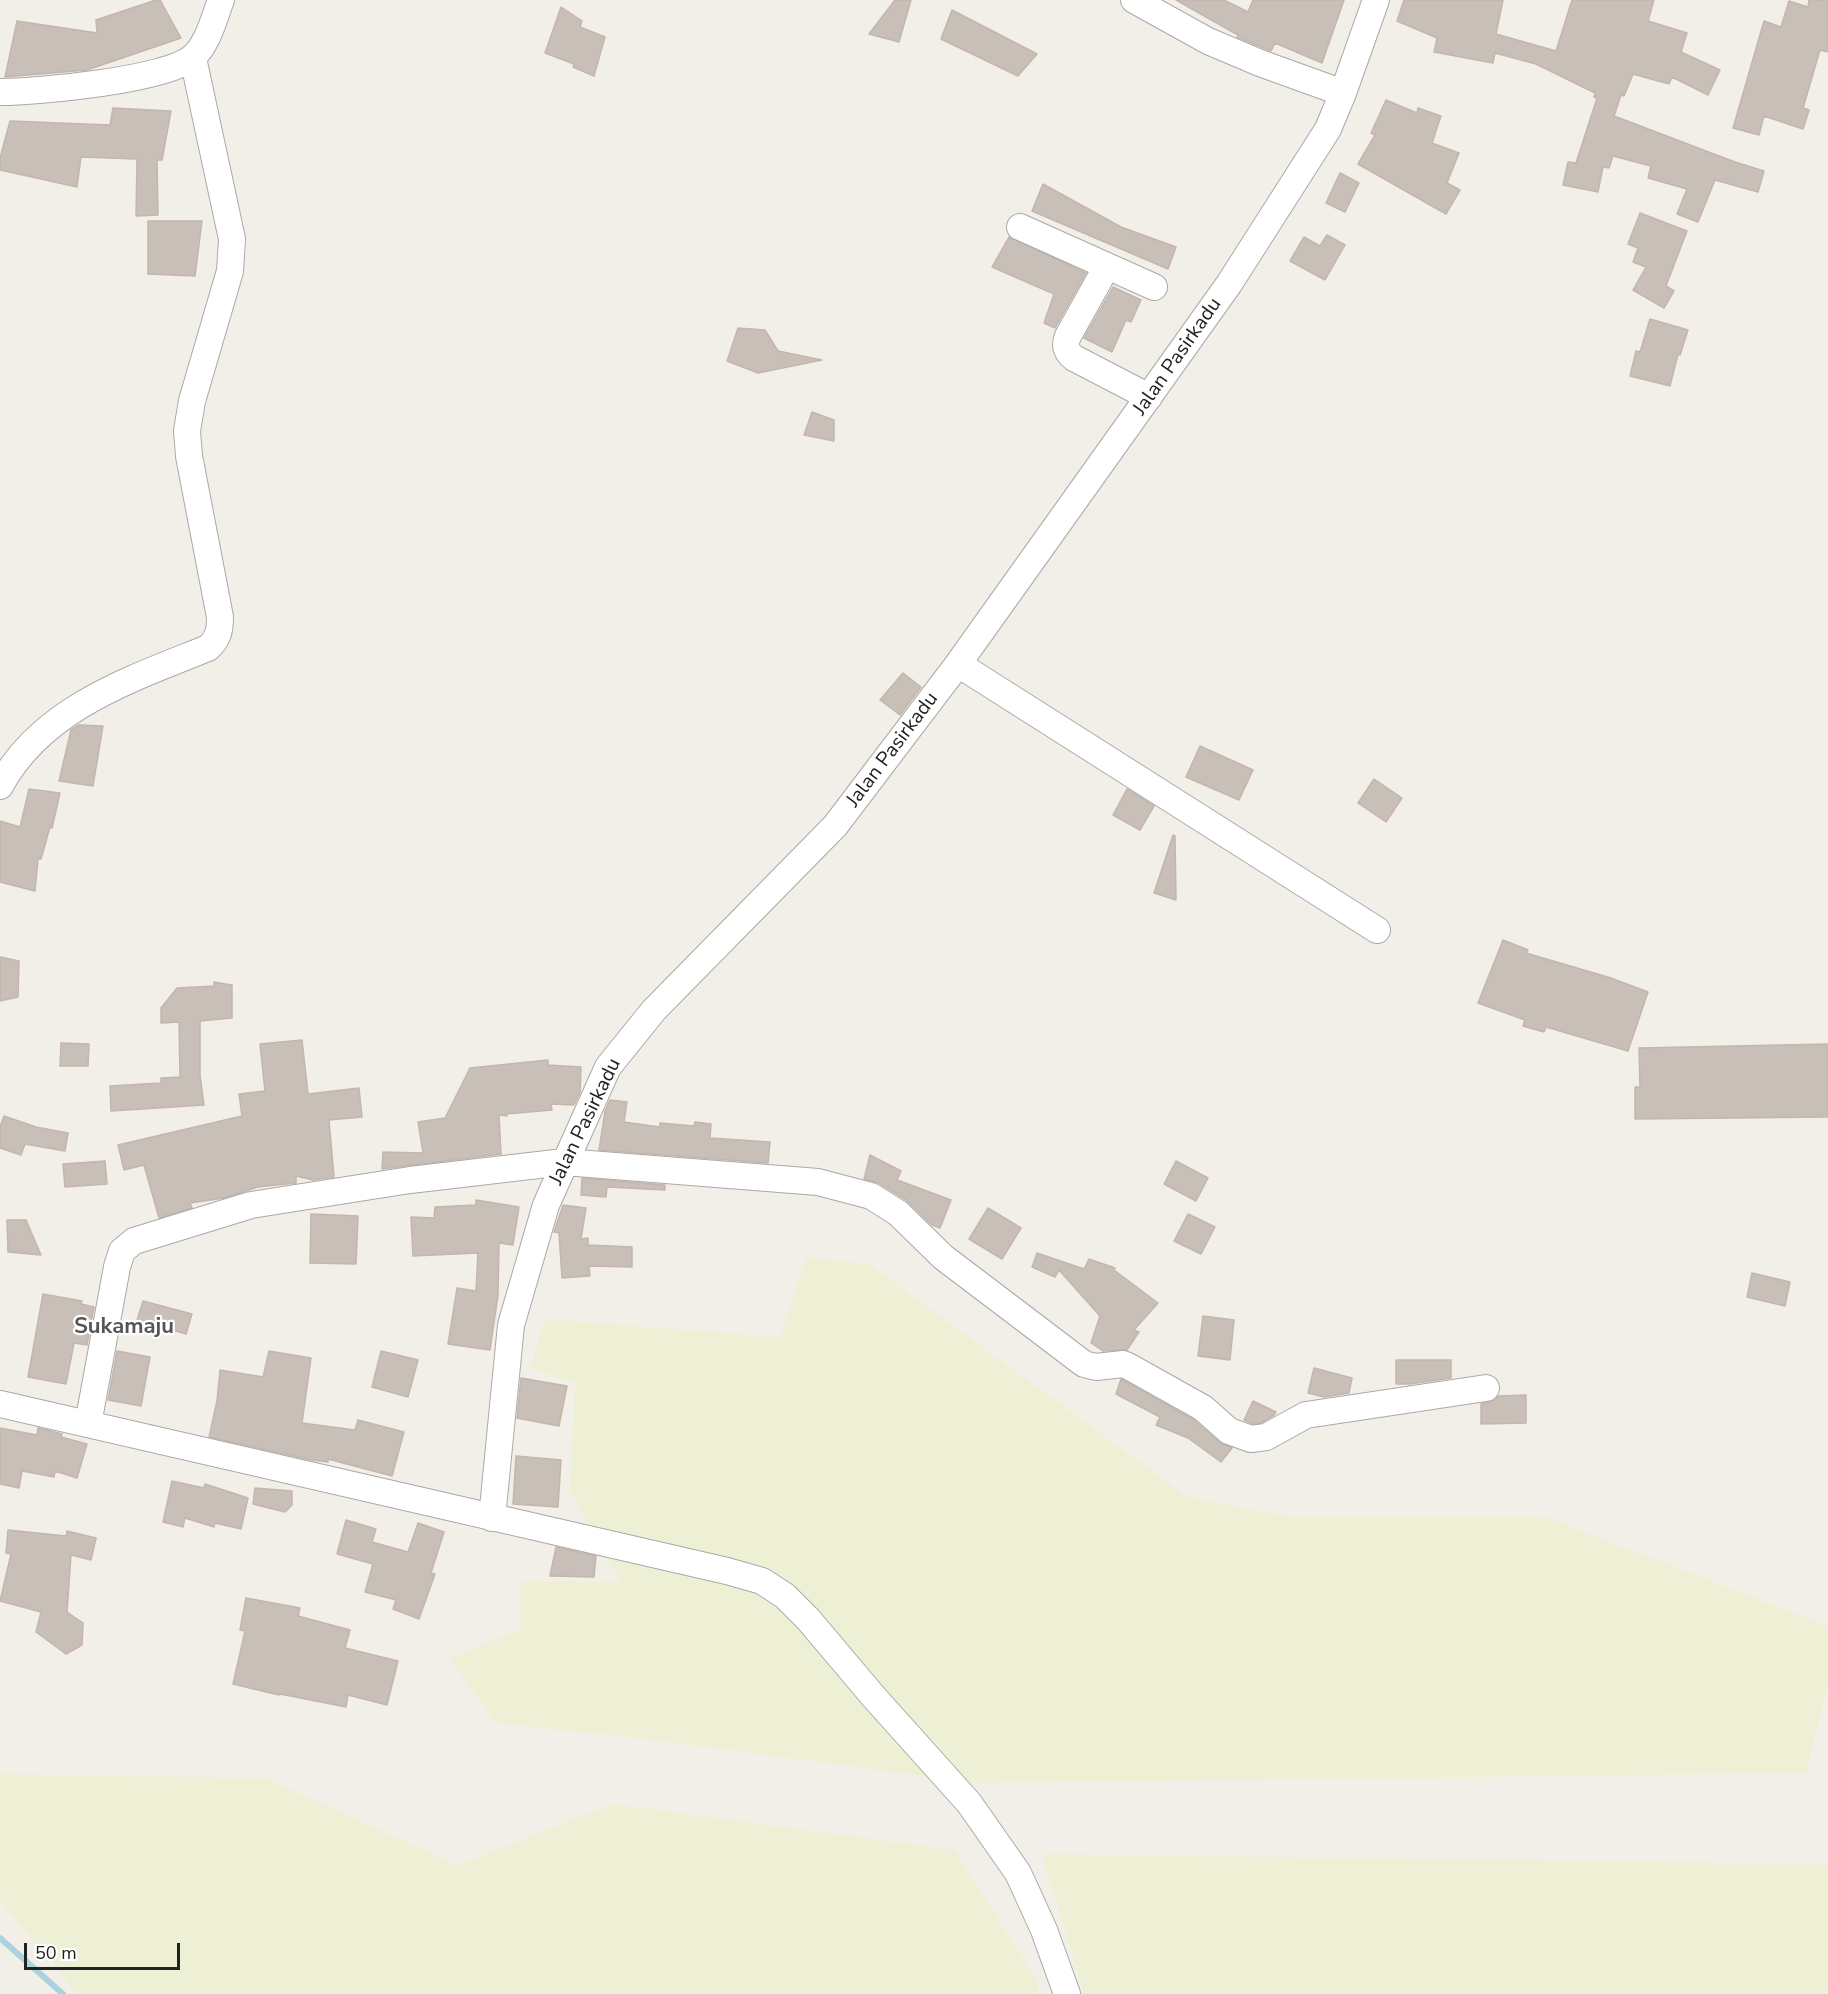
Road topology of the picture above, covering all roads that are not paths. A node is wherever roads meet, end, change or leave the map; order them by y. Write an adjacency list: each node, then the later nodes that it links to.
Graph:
1 (221, 0): 4 (street)
2 (1134, 0): 6 (street)
3 (1376, 0): 6 (street, Jalan Pasirkadu)
4 (193, 58): 5 (street); 12 (street)
5 (0, 92)
6 (1343, 93): 10 (street, Jalan Pasirkadu)
7 (1020, 227): 8 (street)
8 (1107, 266): 9 (street); 10 (street)
9 (1154, 287)
10 (1149, 397): 11 (street, Jalan Pasirkadu)
11 (958, 664): 13 (street); 14 (street, Jalan Pasirkadu)
12 (0, 786)
13 (1377, 930)
14 (564, 1162): 15 (street); 17 (street); 18 (street, Jalan Pasirkadu)
15 (1486, 1388)
16 (0, 1404): 17 (street)
17 (88, 1424): 18 (street)
18 (492, 1518): 19 (street)
19 (1067, 1994)

